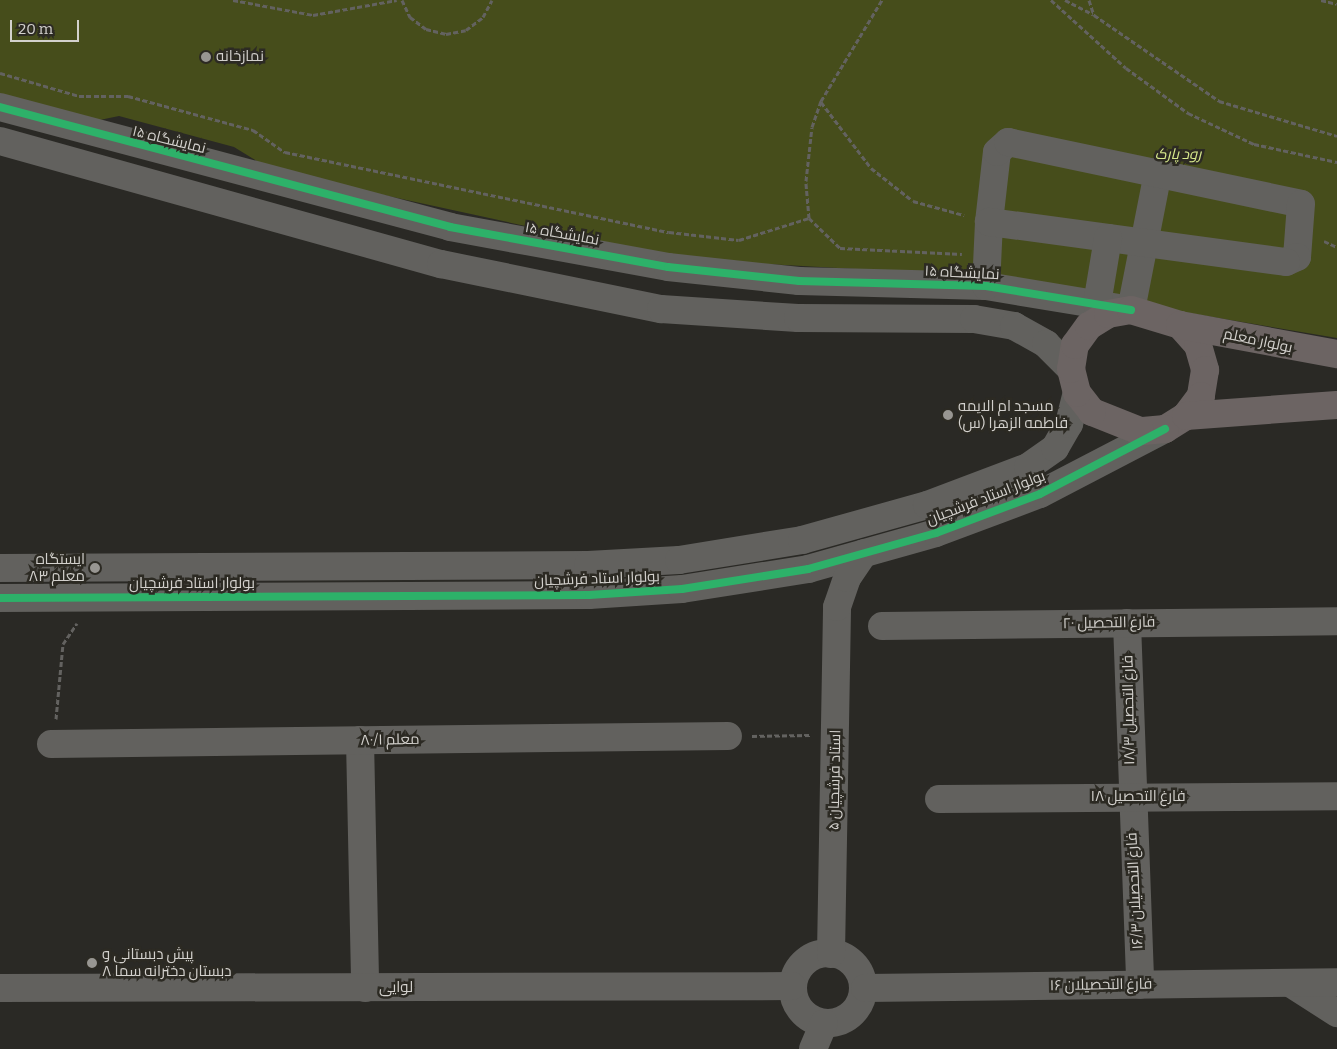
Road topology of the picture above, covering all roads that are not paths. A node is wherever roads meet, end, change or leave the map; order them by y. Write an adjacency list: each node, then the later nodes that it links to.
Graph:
1 (0, 107): 7 (street, نمایشگاه ۱۵)
2 (0, 141): 12 (street)
3 (1158, 172): 4 (street); 6 (street); 6 (street)
4 (989, 222): 5 (street); 7 (street)
5 (1108, 238): 6 (street); 8 (street)
6 (1145, 243): 9 (street)
7 (986, 286): 8 (street, نمایشگاه ۱۵)
8 (1097, 304): 9 (street, نمایشگاه ۱۵)
9 (1131, 310): 10 (main road); 12 (main road)
10 (1180, 325): 11 (main road, بولوار معلم); 14 (main road)
11 (1337, 354)
12 (1074, 381): 14 (main road); 16 (street, بولوار استاد فرشچیان)
13 (1337, 405): 14 (main road)
14 (1175, 422): 15 (street, بولوار استاد فرشچیان)
15 (864, 553): 17 (street, بولوار استاد فرشچیان); 19 (street, استاد فرشچیان ۵)
16 (0, 568)
17 (808, 569): 18 (street, بولوار استاد فرشچیان); 19 (street)
18 (0, 598)
19 (837, 607): 29 (street, استاد فرشچیان ۵)
20 (1337, 621): 21 (street, فارغ التحصیل ۲۰)
21 (1127, 623): 22 (street, فارغ التحصیل ۲۰); 27 (street, فارغ التحصیل ۱۸/۳)
22 (882, 626)
23 (728, 736): 24 (street, معلم ۸۰/۱)
24 (360, 740): 25 (street, معلم ۸۰/۱); 35 (street)
25 (51, 744)
26 (1337, 796): 27 (street, فارغ التحصیل ۱۸)
27 (1130, 798): 28 (street, فارغ التحصیل ۱۸); 32 (street, فارغ التحصیلان ۱۶/۳)
28 (939, 799)
29 (831, 954): 33 (street); 36 (street)
30 (1337, 982): 31 (street, فارغ التحصیلان ۱۶)
31 (1290, 983): 32 (street, فارغ التحصیلان ۱۶); 37 (street)
32 (1140, 985): 36 (street, فارغ التحصیلان ۱۶)
33 (792, 986): 35 (street, لوایی); 38 (street)
34 (0, 988): 35 (street, لوایی)
35 (365, 988)
36 (865, 988): 38 (street)
37 (1337, 1013)
38 (824, 1023): 39 (street)
39 (813, 1049)

